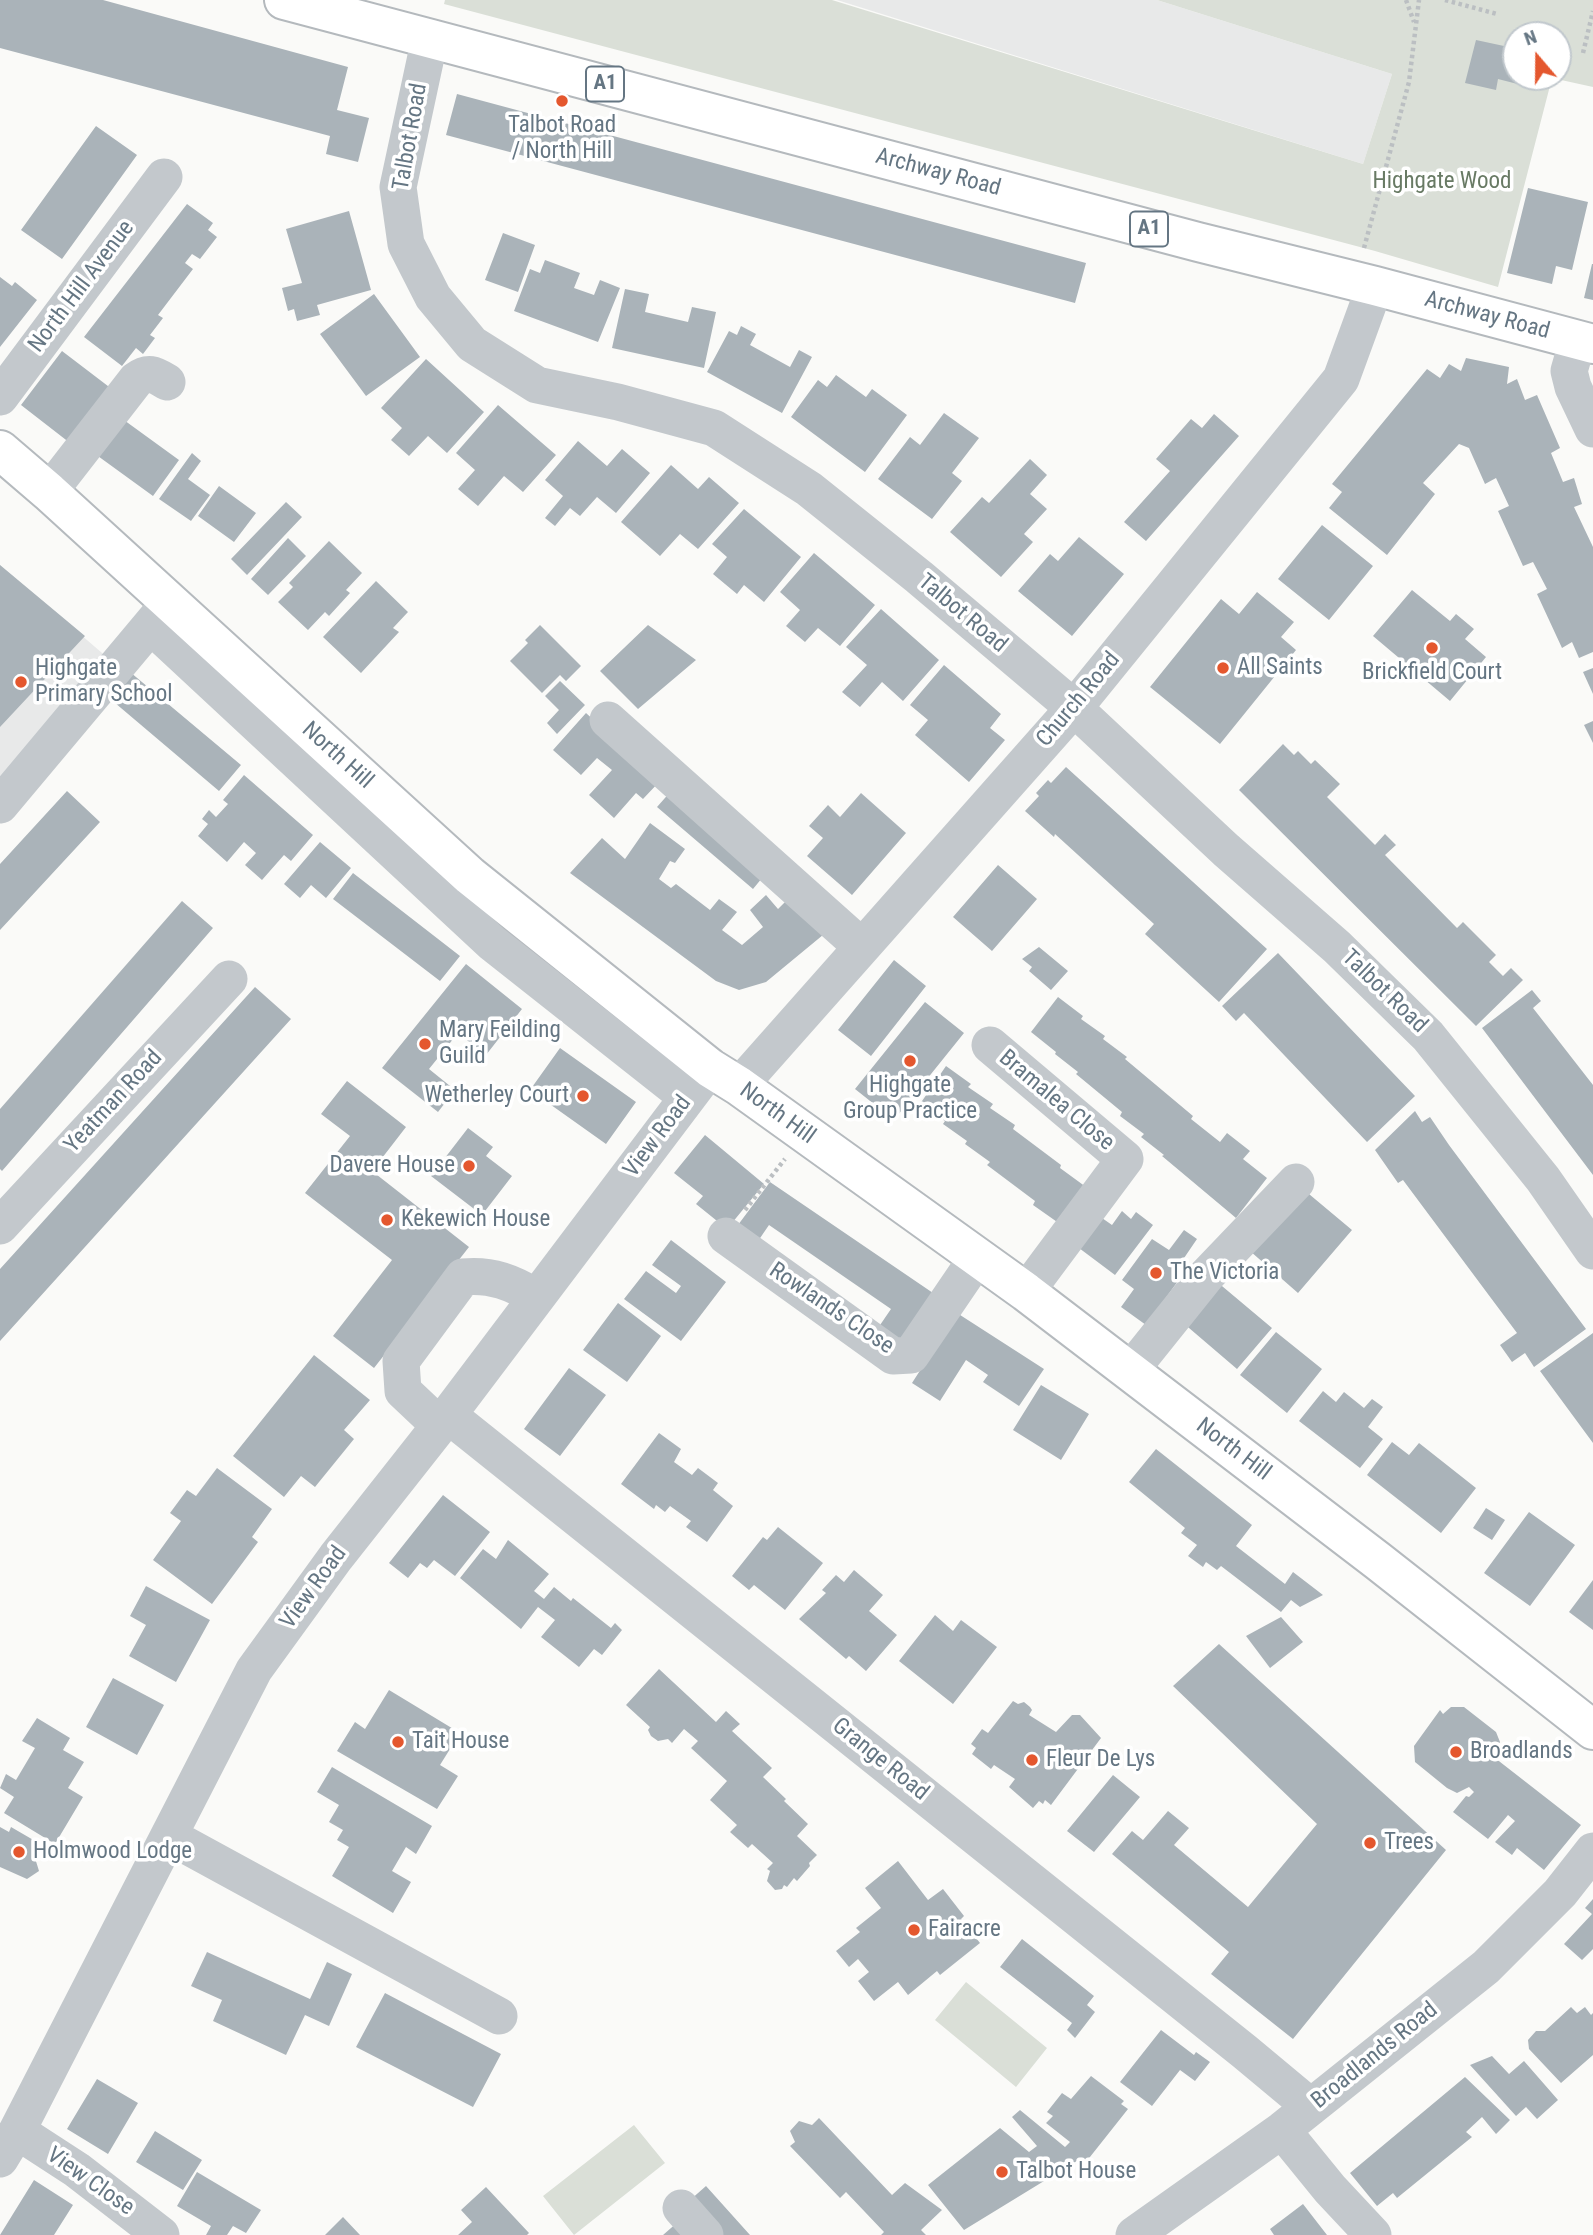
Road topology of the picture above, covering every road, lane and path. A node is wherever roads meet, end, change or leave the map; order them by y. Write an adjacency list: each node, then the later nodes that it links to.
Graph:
1 (284, 0): 8 (main road, Archway Road / A1)
2 (1406, 0): 7 (path)
3 (1419, 0): 7 (path)
4 (1445, 0): 6 (path)
5 (1593, 11): 9 (path)
6 (1497, 14)
7 (1415, 23): 11 (path)
8 (430, 38): 11 (main road, Archway Road / A1); 19 (street, Talbot Road)
9 (1583, 53)
10 (164, 177): 14 (street, North Hill Avenue)
11 (1368, 272): 12 (main road, Archway Road / A1); 19 (street, Church Road)
12 (1586, 342): 15 (street)
13 (167, 382): 17 (street)
14 (0, 397)
15 (1593, 429)
16 (0, 450): 17 (main road, North Hill)
17 (49, 492): 18 (main road, North Hill)
18 (160, 615): 21 (street); 25 (main road, North Hill)
19 (1074, 708): 22 (street, Church Road); 30 (street, Talbot Road)
20 (608, 720): 22 (street)
21 (0, 805)
22 (862, 947): 25 (street, Church Road)
23 (229, 979): 28 (street, Yeatman Road)
24 (990, 1045): 32 (street, Bramalea Close)
25 (712, 1084): 26 (main road, North Hill); 33 (street, View Road)
26 (805, 1134): 29 (path); 31 (main road, North Hill)
27 (1296, 1182): 34 (street)
28 (2, 1220)
29 (726, 1236): 31 (street, Rowlands Close)
30 (1593, 1251)
31 (977, 1258): 32 (main road, North Hill)
32 (1026, 1292): 34 (main road, North Hill)
33 (536, 1297): 35 (street, View Road); 35 (street, Grange Road)
34 (1129, 1371): 36 (main road, North Hill)
35 (443, 1420): 37 (street, View Road); 40 (street, Grange Road)
36 (1593, 1730)
37 (169, 1836): 39 (street); 42 (street, View Road)
38 (1593, 1852): 40 (street, Broadlands Road)
39 (499, 2016)
40 (1311, 2107): 41 (street, Broadlands Road)
41 (1282, 2130): 44 (street, Broadlands Road); 45 (street)
42 (9, 2145): 43 (street, View Close)
43 (160, 2235)
44 (1134, 2235)
45 (1373, 2235)

